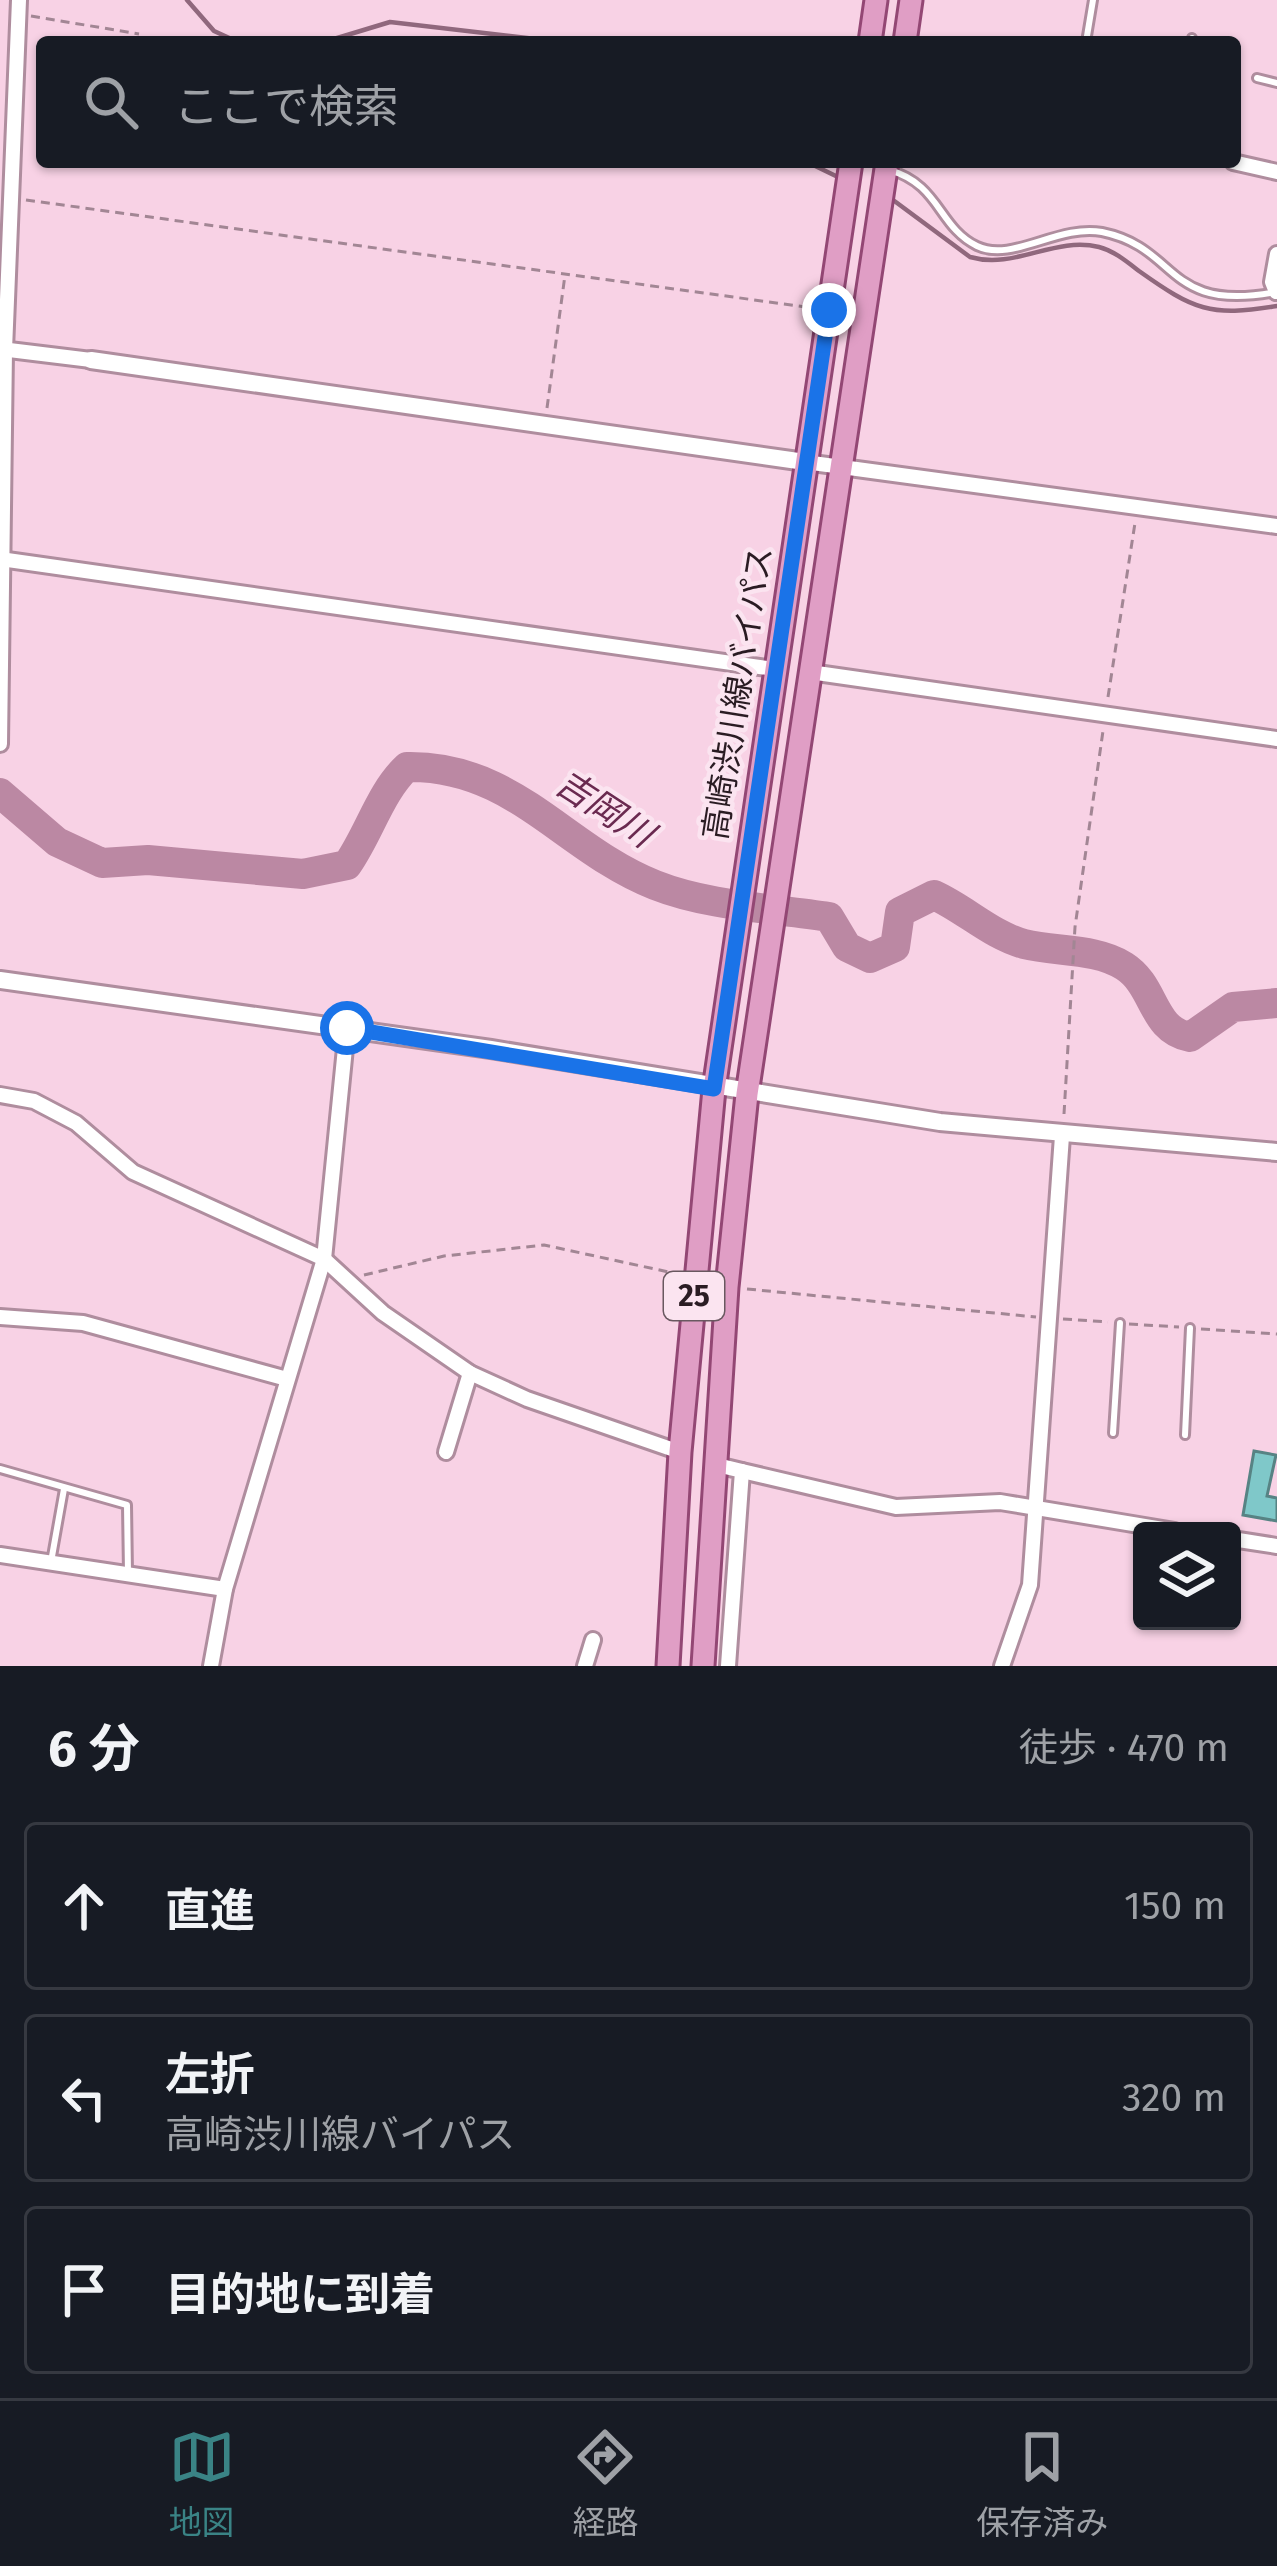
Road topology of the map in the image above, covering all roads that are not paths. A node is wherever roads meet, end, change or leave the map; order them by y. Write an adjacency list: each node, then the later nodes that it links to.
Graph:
1 (876, 0): 5 (main road)
2 (911, 0): 6 (main road)
3 (1094, 0): 7 (lane)
4 (19, 7): 16 (street)
5 (871, 36)
6 (906, 36)
7 (1087, 36)
8 (1257, 78): 9 (lane)
9 (1277, 82)
10 (1241, 164): 13 (street)
11 (850, 168): 18 (main road, 高崎渋川線バイパス / 25)
12 (886, 171): 15 (lane); 19 (main road, 高崎渋川線バイパス / 25)
13 (1277, 172)
14 (1277, 254): 15 (street)
15 (1276, 292)
16 (3, 350): 17 (street); 21 (street)
17 (92, 360): 18 (street)
18 (806, 462): 19 (street); 22 (main road, 高崎渋川線バイパス / 25)
19 (841, 467): 20 (street); 23 (main road, 高崎渋川線バイパス / 25)
20 (1277, 526)
21 (2, 560): 22 (street); 25 (street)
22 (774, 669): 28 (main road, 高崎渋川線バイパス / 25)
23 (810, 672): 24 (street); 30 (main road, 高崎渋川線バイパス / 25)
24 (1277, 740)
25 (0, 744)
26 (0, 980): 27 (street)
27 (347, 1028): 28 (street); 33 (street)
28 (714, 1089): 30 (street); 42 (main road, 高崎渋川線バイパス / 25)
29 (0, 1094): 33 (street)
30 (747, 1094): 31 (street); 43 (main road, 高崎渋川線バイパス / 25)
31 (1062, 1136): 32 (street); 47 (street)
32 (1277, 1152)
33 (324, 1258): 37 (street); 38 (street)
34 (0, 1317): 38 (street)
35 (1120, 1323): 39 (lane)
36 (1190, 1328): 40 (lane)
37 (470, 1373): 41 (street); 42 (street)
38 (287, 1379): 54 (street)
39 (1113, 1433)
40 (1185, 1435)
41 (446, 1452)
42 (680, 1452): 58 (main road, 高崎渋川線バイパス / 25)
43 (713, 1464): 45 (street); 59 (main road, 高崎渋川線バイパス / 25)
44 (0, 1469): 46 (lane)
45 (742, 1471): 47 (street); 60 (street)
46 (64, 1489): 52 (lane); 53 (lane)
47 (1033, 1510): 48 (street); 61 (street)
48 (1133, 1525)
49 (1241, 1540): 50 (street)
50 (1277, 1546)
51 (0, 1555): 52 (street)
52 (51, 1562): 53 (street)
53 (128, 1574): 54 (street)
54 (225, 1589): 56 (street)
55 (593, 1640): 57 (street)
56 (212, 1666)
57 (585, 1666)
58 (668, 1666)
59 (703, 1666)
60 (728, 1666)
61 (1003, 1666)

